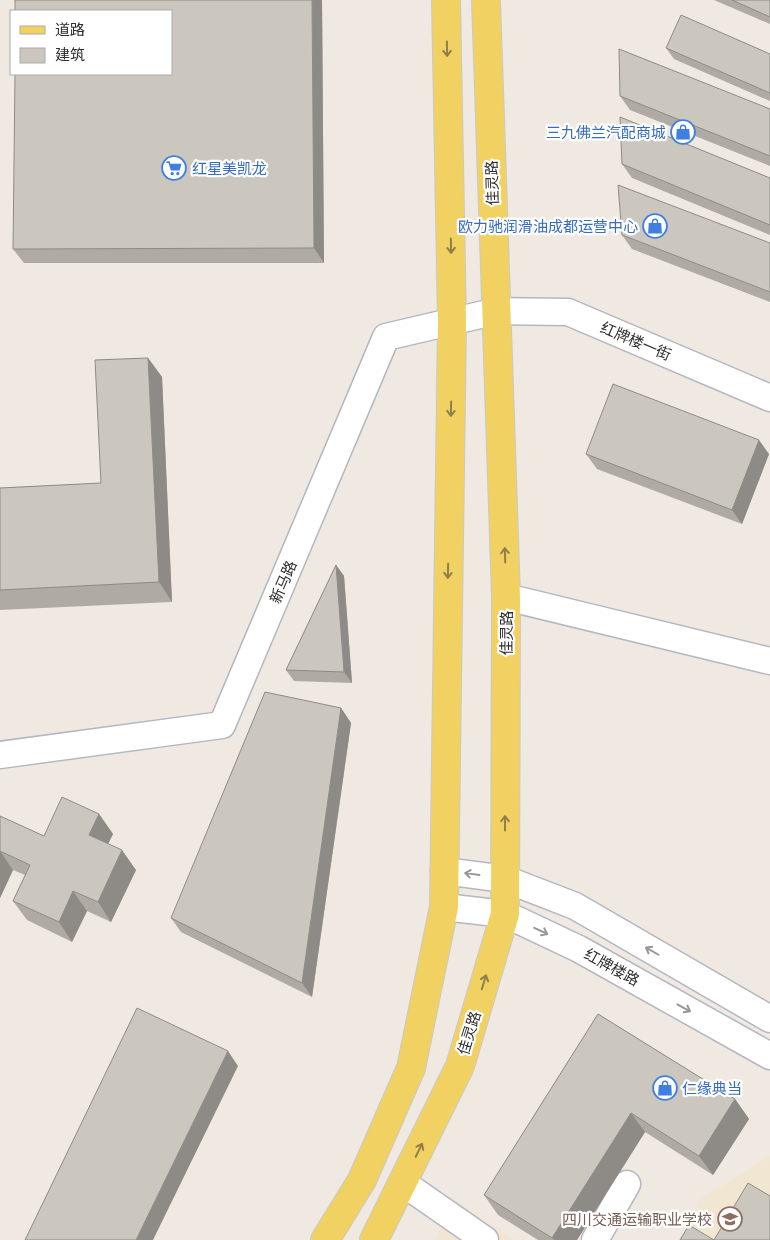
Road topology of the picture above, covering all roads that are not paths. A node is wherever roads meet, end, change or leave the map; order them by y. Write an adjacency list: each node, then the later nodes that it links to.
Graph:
1 (446, 0): 4 (main road, one-way to 4)
2 (486, 0): 3 (main road, 佳灵路)
3 (497, 311): 4 (street, 新马路); 5 (street, 红牌楼一街); 6 (main road, 佳灵路, one-way to 3)
4 (452, 322): 8 (street, 新马路); 9 (main road, one-way to 9)
5 (770, 398)
6 (506, 597): 7 (street); 10 (main road, 佳灵路, one-way to 6)
7 (770, 661)
8 (0, 755)
9 (444, 871): 10 (street, one-way to 9); 11 (main road)
10 (505, 879): 12 (main road, 佳灵路); 13 (street, one-way to 10)
11 (444, 907): 12 (street, 红牌楼路); 17 (main road)
12 (505, 914): 14 (street, 红牌楼路, one-way to 14); 15 (main road, 佳灵路, one-way to 12)
13 (770, 1019)
14 (770, 1056)
15 (403, 1183): 18 (main road, 佳灵路); 19 (street)
16 (627, 1184): 20 (street)
17 (325, 1240)
18 (374, 1240)
19 (485, 1240)
20 (595, 1240)

